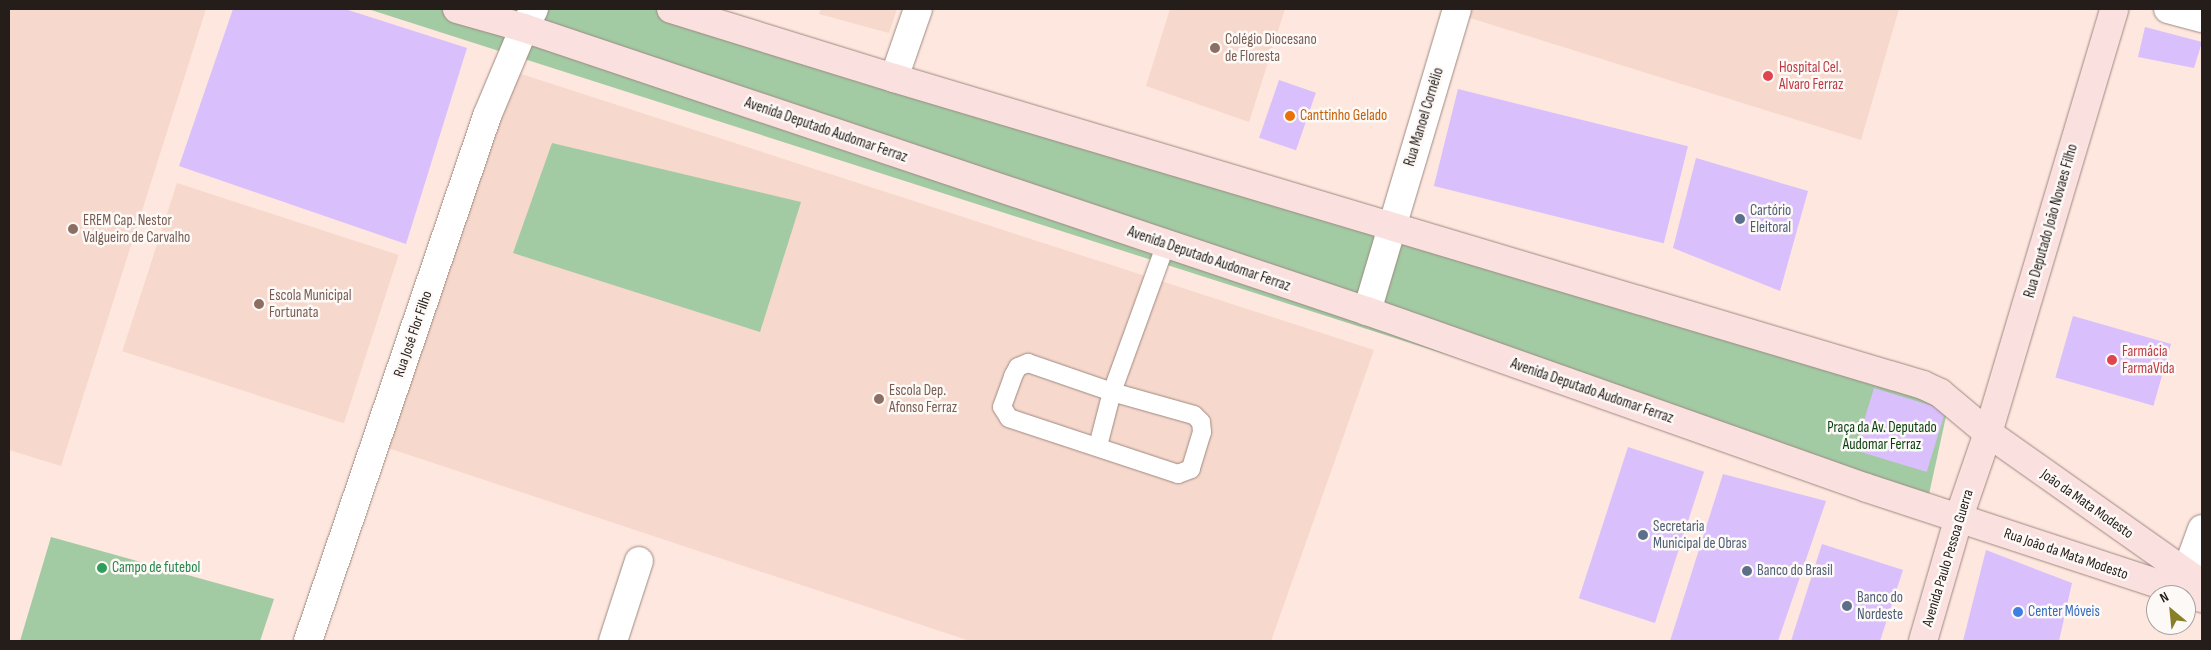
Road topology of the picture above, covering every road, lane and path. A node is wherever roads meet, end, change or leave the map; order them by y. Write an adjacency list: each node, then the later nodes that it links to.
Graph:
1 (457, 9): 8 (street, Avenida Deputado Audomar Ferraz)
2 (671, 9): 9 (street)
3 (918, 9): 9 (street)
4 (1457, 9): 10 (street, Rua Manoel Cornélio)
5 (2114, 9): 14 (street, Rua Deputado João Novaes Filho)
6 (2168, 9): 7 (street)
7 (2202, 18)
8 (529, 19): 11 (street, Avenida Deputado Audomar Ferraz); 23 (street, Rua José Flor Filho)
9 (894, 78): 10 (street)
10 (1391, 224): 12 (street, Rua Manoel Cornélio); 14 (street)
11 (1166, 244): 12 (street, Avenida Deputado Audomar Ferraz); 13 (lane)
12 (1367, 312): 17 (street, Avenida Deputado Audomar Ferraz)
13 (1112, 392): 15 (lane); 15 (lane); 15 (lane)
14 (1988, 433): 16 (street, Rua Deputado João Novaes Filho); 21 (street, João da Mata Modesto)
15 (1098, 446)
16 (1974, 474): 17 (street, Avenida Paulo Pessoa Guerra)
17 (1959, 518): 20 (street, Rua João da Mata Modesto); 25 (street, Avenida Paulo Pessoa Guerra)
18 (2202, 529): 22 (street)
19 (639, 561): 24 (street)
20 (2185, 585)
21 (2189, 585)
22 (2192, 585)
23 (308, 641)
24 (613, 641)
25 (1923, 641)

